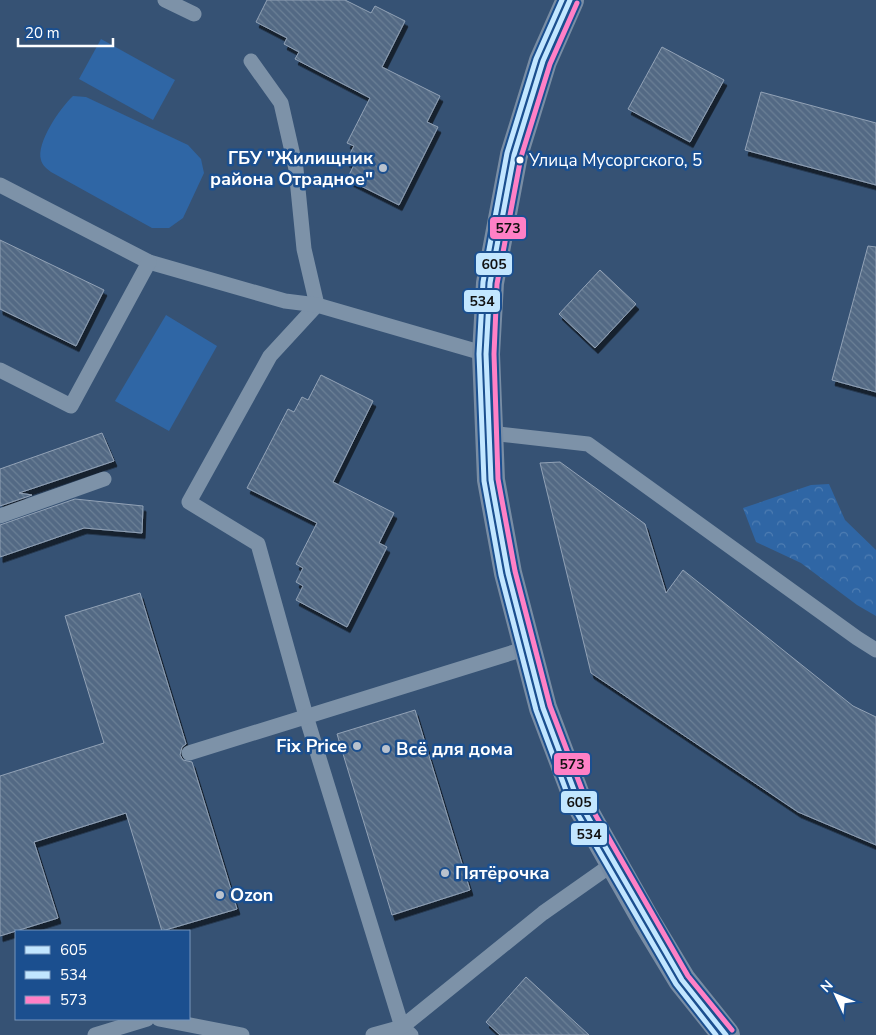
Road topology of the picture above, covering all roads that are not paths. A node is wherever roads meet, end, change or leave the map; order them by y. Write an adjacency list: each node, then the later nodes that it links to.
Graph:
1 (165, 0): 3 (lane)
2 (570, 0): 8 (street)
3 (194, 14)
4 (251, 61): 7 (lane)
5 (0, 185): 6 (lane)
6 (149, 262): 7 (lane); 9 (lane)
7 (317, 305): 8 (lane); 15 (lane)
8 (486, 354): 10 (street)
9 (0, 370)
10 (490, 433): 13 (street); 14 (lane)
11 (104, 479): 12 (lane)
12 (0, 516)
13 (527, 648): 15 (lane); 17 (street)
14 (876, 650)
15 (306, 716): 16 (lane); 20 (lane)
16 (189, 753)
17 (614, 863): 20 (lane); 24 (street)
18 (144, 1020): 21 (lane)
19 (164, 1020): 22 (lane)
20 (407, 1031): 23 (lane)
21 (95, 1035)
22 (242, 1035)
23 (373, 1035)
24 (726, 1035)

